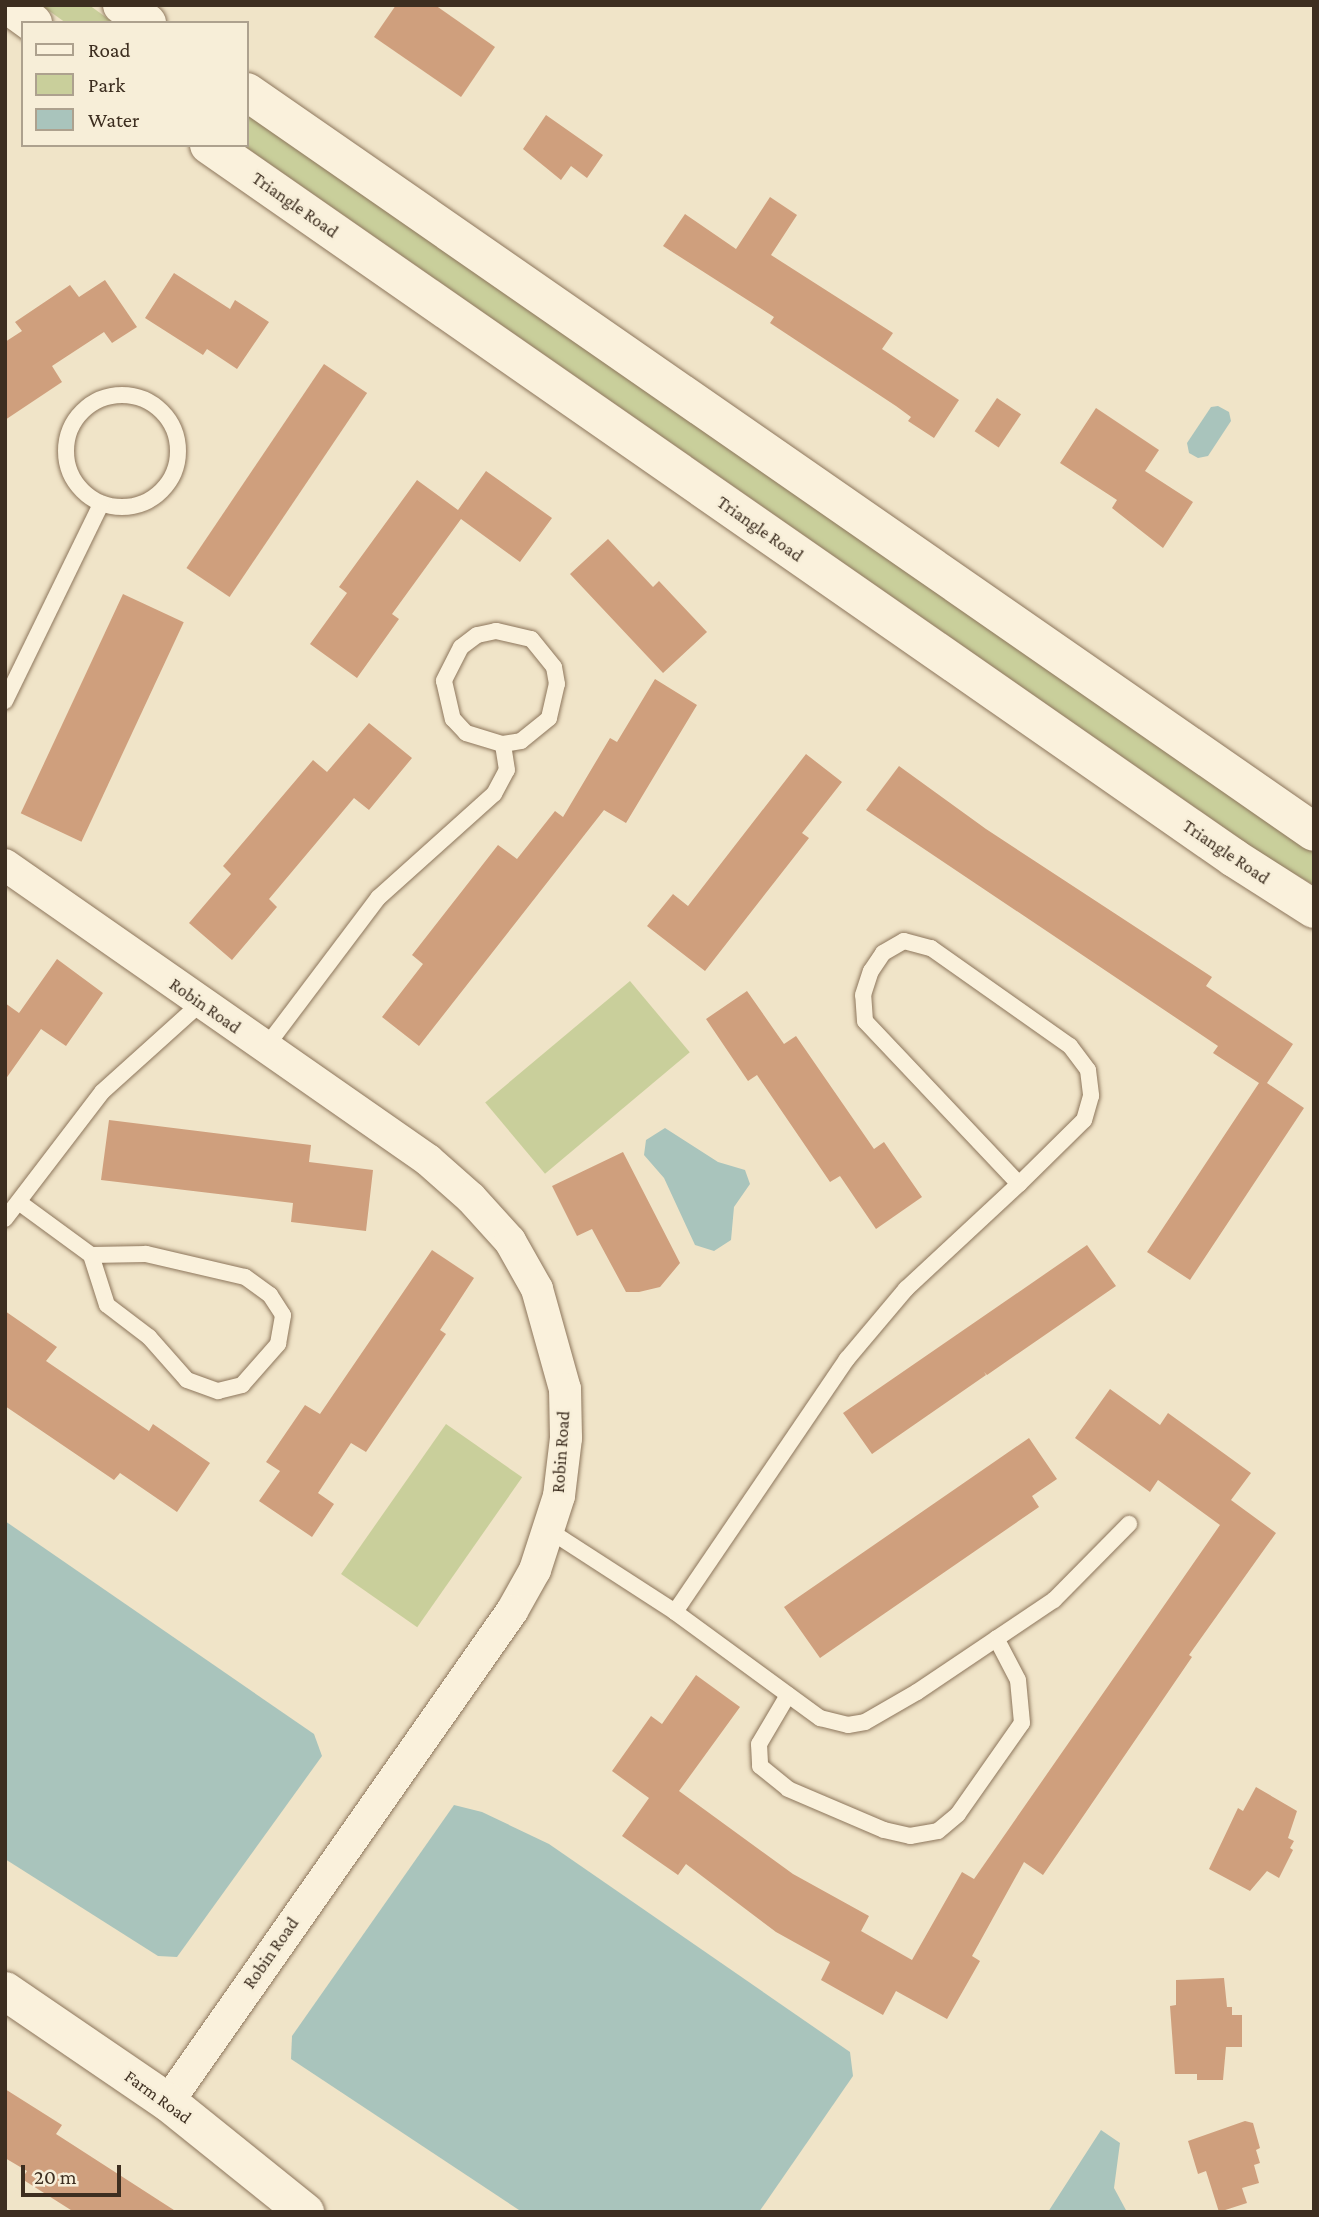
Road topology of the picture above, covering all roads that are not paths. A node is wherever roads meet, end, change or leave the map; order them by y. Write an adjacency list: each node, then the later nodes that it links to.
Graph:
1 (8, 5): 3 (street)
2 (122, 5): 4 (street)
3 (30, 21)
4 (144, 21)
5 (248, 93): 10 (street)
6 (212, 147): 12 (street, Triangle Road)
7 (101, 504): 7 (lane); 8 (lane)
8 (5, 701)
9 (503, 744): 9 (lane); 14 (lane)
10 (1314, 832)
11 (7, 870): 13 (street, Robin Road)
12 (1314, 909)
13 (201, 1003): 14 (street, Robin Road); 16 (lane)
14 (265, 1048): 20 (street, Robin Road)
15 (1019, 1184): 15 (lane); 21 (lane)
16 (20, 1203): 17 (lane); 18 (lane)
17 (5, 1219)
18 (91, 1255): 18 (lane)
19 (1129, 1524): 22 (lane)
20 (550, 1531): 21 (lane); 25 (street, Robin Road)
21 (675, 1612): 23 (lane)
22 (996, 1638): 23 (lane); 23 (lane)
23 (788, 1695)
24 (5, 1991): 25 (street, Farm Road)
25 (168, 2102): 26 (street, Farm Road)
26 (305, 2212)

